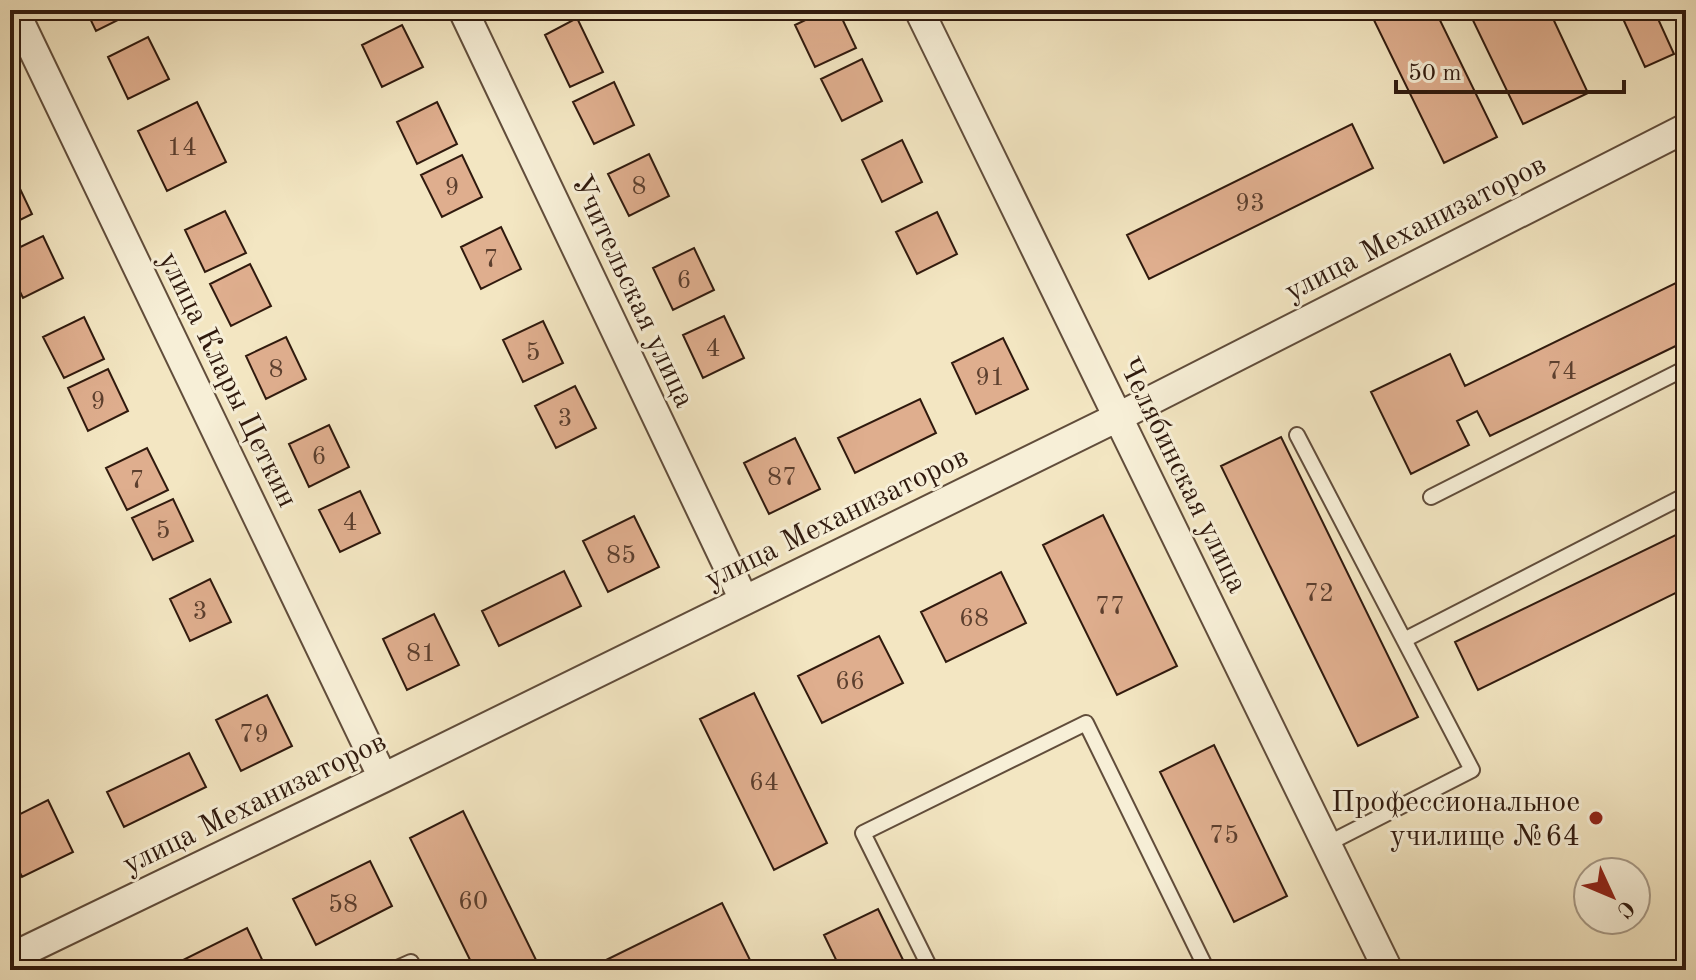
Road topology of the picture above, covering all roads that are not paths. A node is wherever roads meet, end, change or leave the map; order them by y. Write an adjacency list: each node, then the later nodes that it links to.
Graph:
1 (14, 10): 12 (street, улица Клары Цеткин)
2 (463, 10): 10 (street, Учительская улица)
3 (919, 10): 6 (street, Челябинская улица)
4 (1686, 128): 6 (street, улица Механизаторов)
5 (1686, 368): 9 (lane)
6 (1118, 417): 10 (street, улица Механизаторов); 13 (street, Челябинская улица)
7 (1297, 435): 11 (lane)
8 (1686, 495): 11 (lane)
9 (1431, 497)
10 (744, 600): 12 (street, улица Механизаторов)
11 (1404, 640): 13 (lane)
12 (383, 778): 14 (street, улица Механизаторов)
13 (1327, 844): 19 (street, Челябинская улица)
14 (10, 958)
15 (393, 970): 16 (lane)
16 (415, 970)
17 (931, 970): 18 (lane)
18 (1207, 970)
19 (1388, 970)

